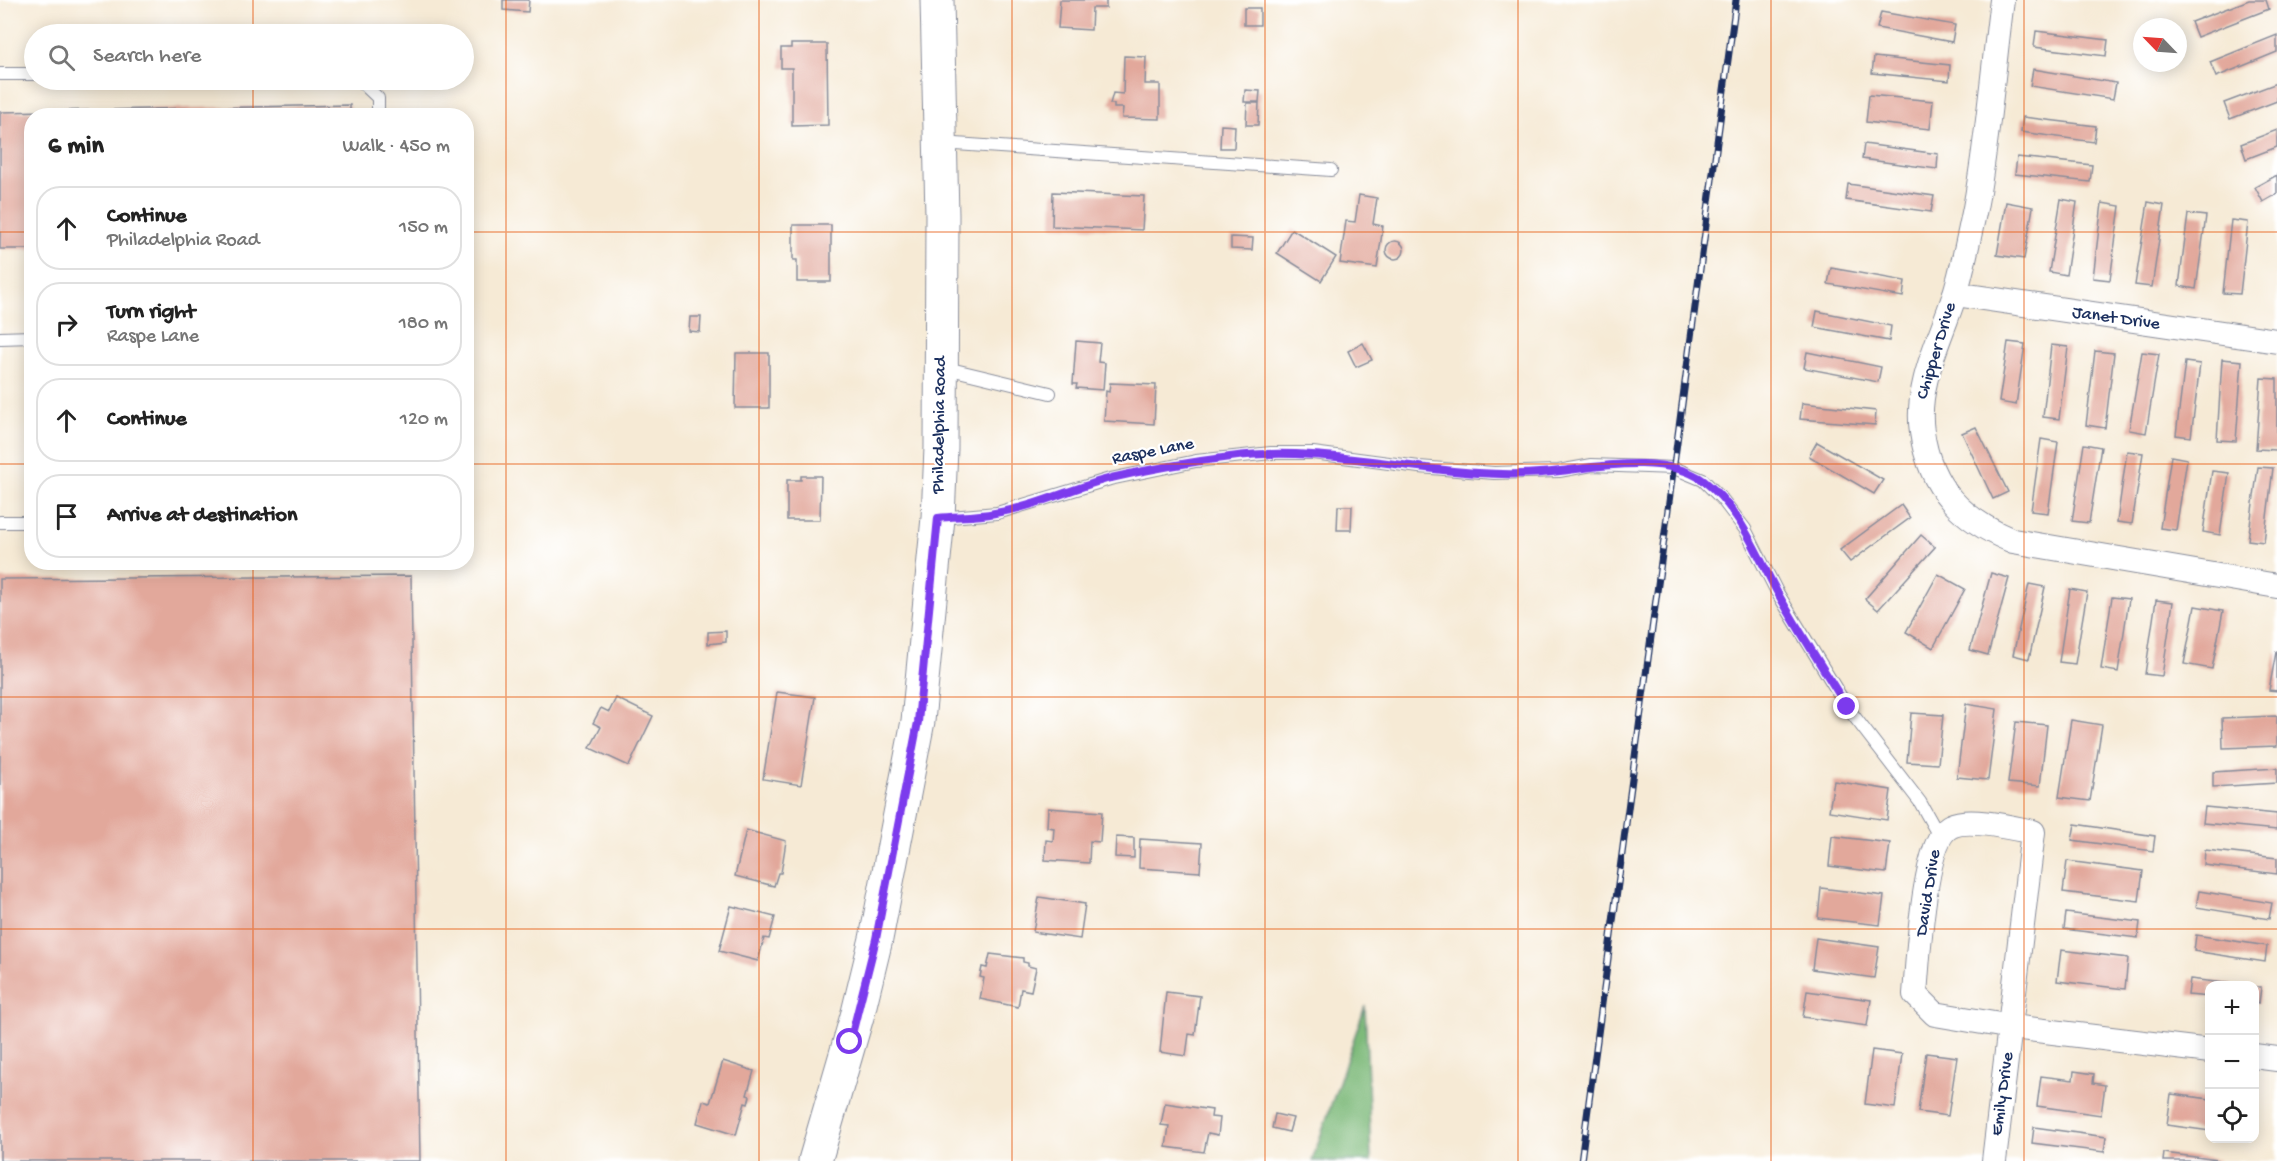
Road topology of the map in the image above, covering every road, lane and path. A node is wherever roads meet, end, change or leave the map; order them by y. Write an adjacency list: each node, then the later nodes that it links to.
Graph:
1 (937, 0): 7 (main road, Philadelphia Road)
2 (2002, 0): 9 (street, Chipper Drive)
3 (0, 74): 4 (lane)
4 (24, 74)
5 (370, 90): 6 (lane)
6 (378, 108)
7 (940, 143): 8 (lane); 13 (main road, Philadelphia Road)
8 (1331, 170)
9 (1955, 294): 12 (street, Janet Drive); 18 (street, Chipper Drive)
10 (24, 337): 11 (lane)
11 (0, 338)
12 (2277, 340)
13 (941, 367): 14 (lane); 15 (main road, Philadelphia Road)
14 (1050, 393)
15 (938, 518): 19 (lane, Raspe Lane); 24 (main road, Philadelphia Road)
16 (0, 522): 17 (lane)
17 (24, 522)
18 (2277, 586)
19 (1940, 836): 20 (street, David Drive); 20 (street, David Drive)
20 (2012, 1027): 21 (street, David Drive); 25 (street, Emily Drive)
21 (2205, 1050)
22 (2259, 1057): 23 (street)
23 (2277, 1059)
24 (815, 1161)
25 (1994, 1161)

